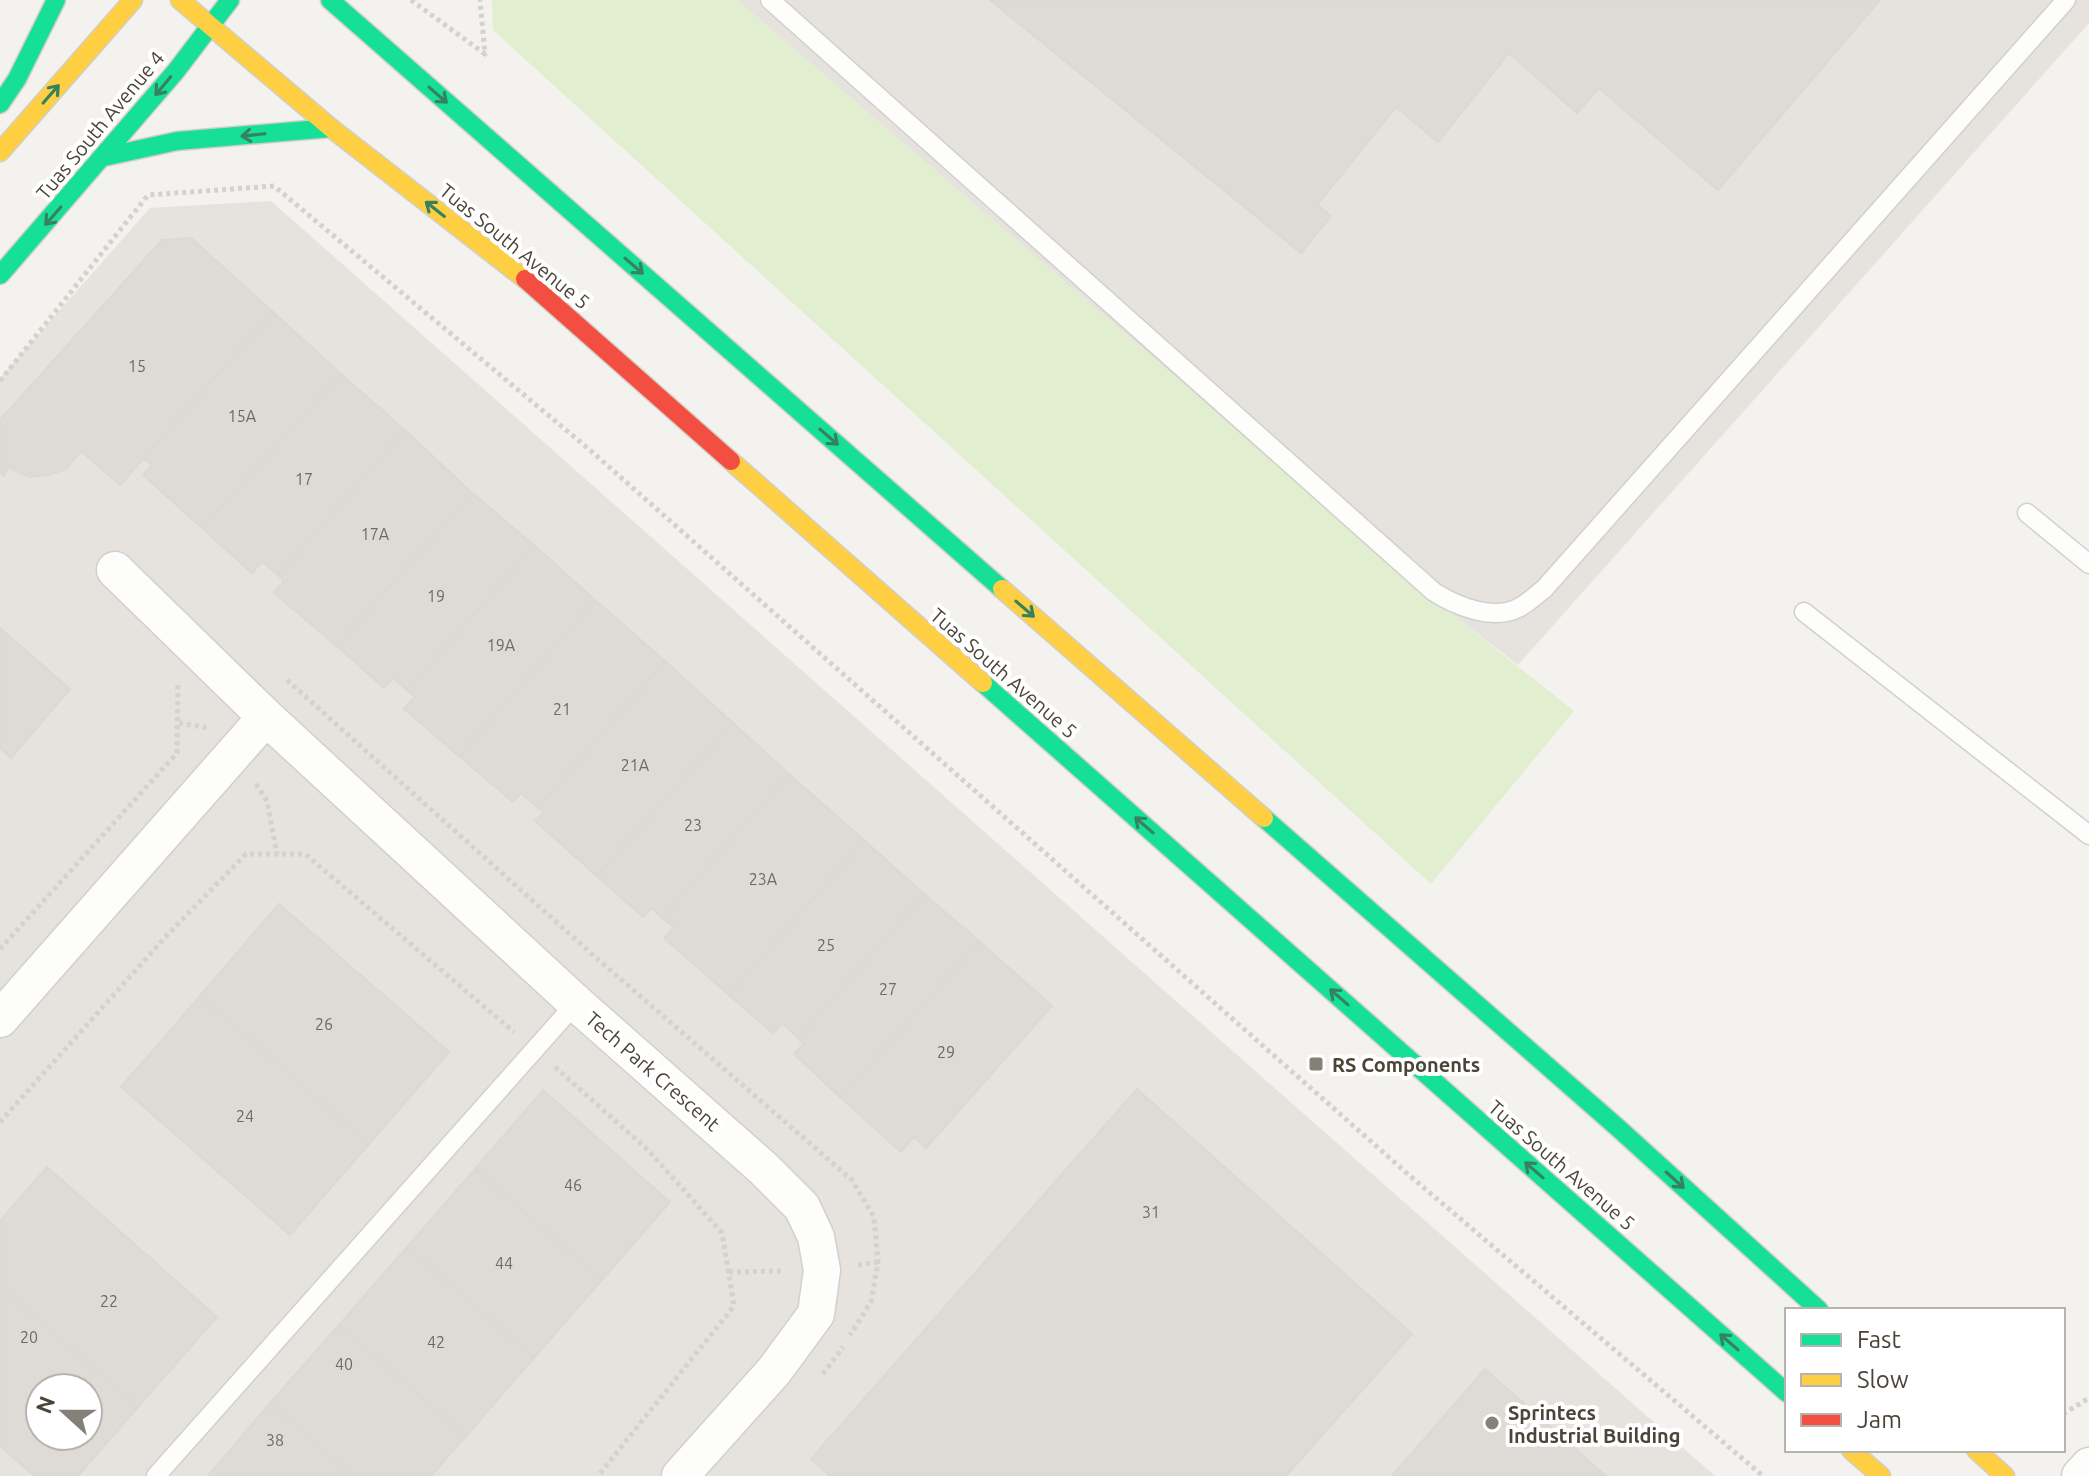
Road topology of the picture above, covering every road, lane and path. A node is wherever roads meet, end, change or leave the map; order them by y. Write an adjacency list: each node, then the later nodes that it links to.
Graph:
1 (56, 0): 13 (main road)
2 (133, 0): 15 (main road, one-way to 2)
3 (180, 0): 11 (main road, Tuas South Avenue 5)
4 (230, 0): 11 (main road, Tuas South Avenue 4)
5 (330, 0): 12 (main road)
6 (411, 0): 7 (path)
7 (480, 0)
8 (770, 0): 9 (lane)
9 (2066, 0)
10 (376, 14): 12 (main road)
11 (210, 24): 14 (main road, Tuas South Avenue 5); 16 (main road, Tuas South Avenue 4, one-way to 16)
12 (379, 43): 31 (main road, one-way to 31)
13 (0, 104)
14 (331, 128): 16 (main road, one-way to 16); 32 (main road, Tuas South Avenue 5, one-way to 14)
15 (0, 152)
16 (104, 157): 17 (main road, Tuas South Avenue 4, one-way to 17)
17 (0, 275)
18 (0, 381): 42 (path)
19 (2027, 513): 20 (lane)
20 (2089, 564)
21 (115, 570): 24 (street, Tech Park Crescent)
22 (1804, 612): 25 (lane)
23 (178, 672): 26 (path)
24 (266, 717): 27 (street, Tech Park Crescent); 28 (street)
25 (2089, 835)
26 (0, 949)
27 (576, 1003): 29 (lane); 41 (street, Tech Park Crescent)
28 (0, 1019)
29 (535, 1050): 30 (path); 39 (lane); 40 (path)
30 (0, 1122)
31 (1817, 1308)
32 (1785, 1391)
33 (2089, 1398): 34 (path)
34 (2065, 1413)
35 (1844, 1452): 43 (main road)
36 (1853, 1452): 44 (main road)
37 (1978, 1452): 45 (main road)
38 (2089, 1466): 46 (street)
39 (156, 1476)
40 (598, 1476)
41 (680, 1476)
42 (1763, 1476)
43 (1851, 1476)
44 (1881, 1476)
45 (2005, 1476)
46 (2080, 1476)

